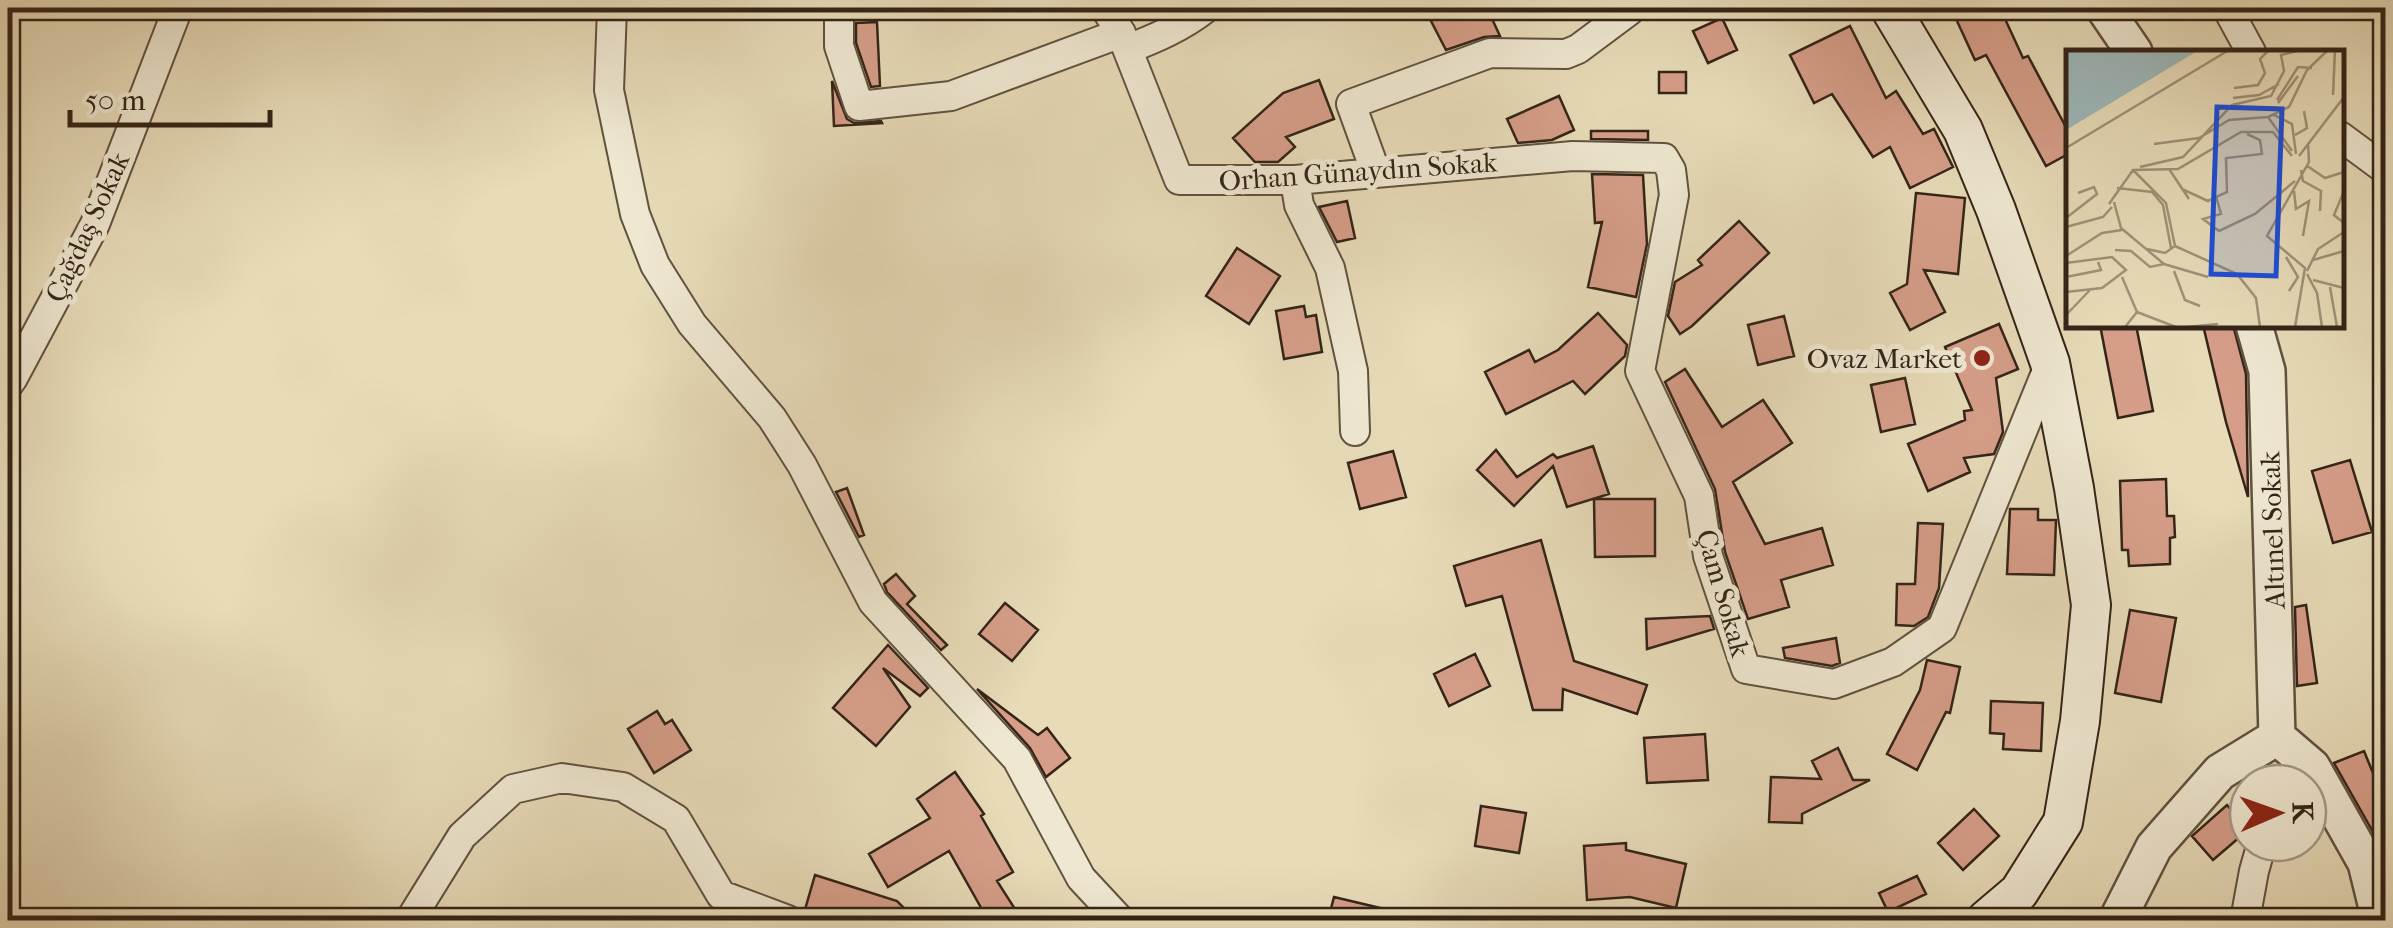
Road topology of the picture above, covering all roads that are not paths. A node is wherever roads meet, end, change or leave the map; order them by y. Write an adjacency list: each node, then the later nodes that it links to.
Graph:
1 (178, 8): 20 (street, Çağdaş Sokak)
2 (612, 8): 28 (street)
3 (839, 8): 10 (street)
4 (1105, 8): 10 (street, Orhan Günaydın Sokak)
5 (1206, 8): 10 (street)
6 (1890, 8): 19 (main road)
7 (2104, 8): 11 (street)
8 (2227, 8): 12 (street)
9 (1629, 11): 16 (street)
10 (1124, 41): 17 (street, Orhan Günaydın Sokak)
11 (2133, 50)
12 (2250, 50)
13 (2343, 138): 15 (street)
14 (1664, 158): 16 (street, Orhan Günaydın Sokak); 19 (street, Çam Sokak)
15 (2386, 170)
16 (1376, 173): 17 (street, Orhan Günaydın Sokak)
17 (1295, 180): 21 (street)
18 (2255, 328): 22 (street, Altınel Sokak)
19 (2050, 363): 29 (main road)
20 (8, 385)
21 (1356, 431)
22 (2277, 737): 23 (street); 30 (street)
23 (2307, 763)
24 (2328, 808): 32 (street)
25 (2256, 863): 31 (street)
26 (410, 920): 27 (street)
27 (788, 920)
28 (1120, 920)
29 (1986, 920)
30 (2117, 920)
31 (2245, 920)
32 (2380, 920)

